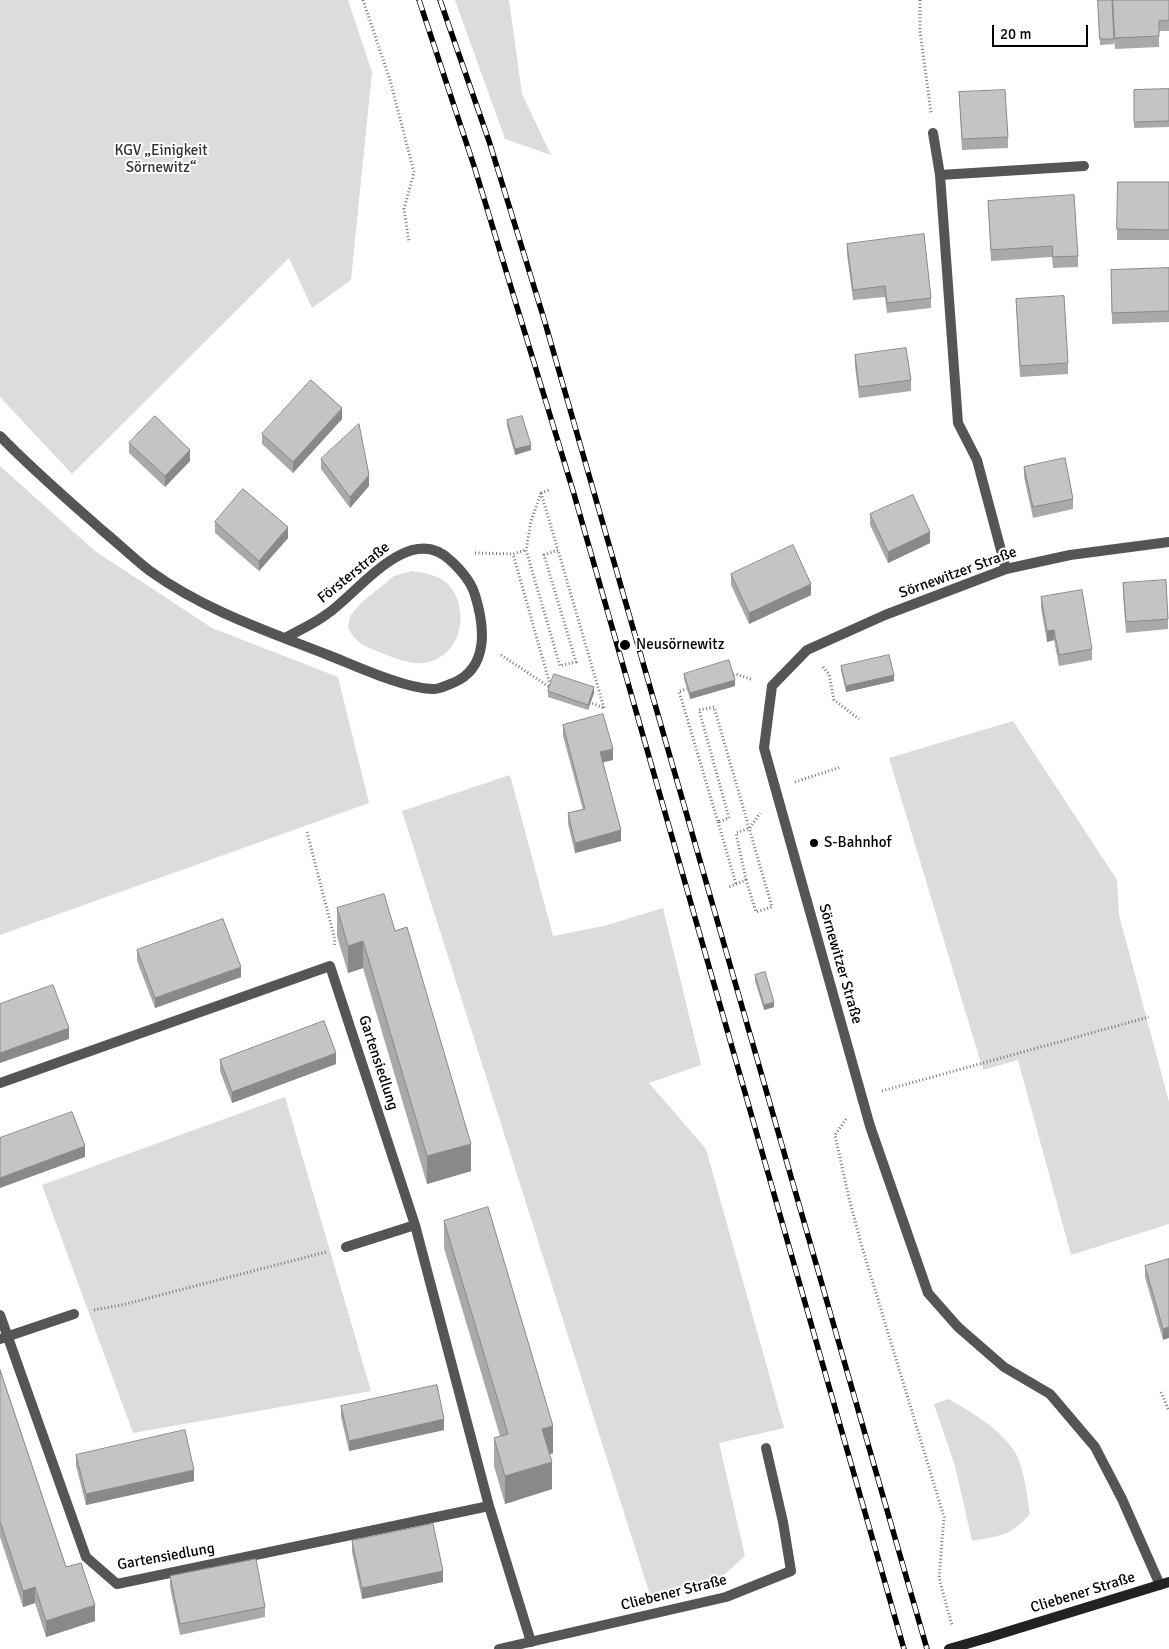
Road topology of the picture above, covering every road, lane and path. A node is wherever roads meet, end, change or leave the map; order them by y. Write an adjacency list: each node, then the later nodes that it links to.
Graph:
1 (363, 0): 6 (path)
2 (920, 0): 3 (path)
3 (933, 133): 5 (street)
4 (1084, 166): 5 (street)
5 (940, 175): 15 (street)
6 (409, 242)
7 (0, 436): 16 (street)
8 (549, 490): 9 (path)
9 (541, 493): 11 (path); 12 (path)
10 (1169, 542): 15 (street, Sörnewitzer Straße)
11 (526, 550): 12 (path); 14 (path)
12 (558, 550): 24 (path)
13 (443, 553): 14 (path); 16 (street, Försterstraße); 17 (street)
14 (513, 554): 22 (path)
15 (1006, 569): 18 (street, Sörnewitzer Straße)
16 (285, 638): 17 (street)
17 (482, 643): 22 (path)
18 (807, 650): 25 (path); 27 (street, Sörnewitzer Straße)
19 (736, 674): 20 (path)
20 (727, 677)
21 (698, 685): 28 (path)
22 (551, 688): 23 (path)
23 (560, 691)
24 (586, 701)
25 (859, 719)
26 (840, 767): 27 (path)
27 (775, 789): 37 (street, Sörnewitzer Straße)
28 (718, 822): 29 (path); 32 (path)
29 (750, 828): 31 (path); 31 (path)
30 (307, 832): 34 (path)
31 (746, 880): 32 (path)
32 (736, 884): 33 (path)
33 (729, 887)
34 (330, 966): 36 (street); 38 (street, Gartensiedlung)
35 (1149, 1017): 37 (path)
36 (0, 1083)
37 (862, 1097): 47 (street, Sörnewitzer Straße); 48 (path)
38 (416, 1225): 39 (street); 46 (street, Gartensiedlung)
39 (346, 1247): 40 (path)
40 (74, 1314): 42 (street)
41 (0, 1315): 42 (street, Gartensiedlung)
42 (4, 1337): 46 (street, Gartensiedlung)
43 (1161, 1392): 44 (path)
44 (1169, 1411)
45 (766, 1448): 49 (street, Cliebener Straße)
46 (489, 1506): 49 (street, Gartensiedlung)
47 (1164, 1583): 51 (street, Cliebener Straße, bridge)
48 (953, 1631)
49 (531, 1642): 50 (street, Cliebener Straße)
50 (498, 1649)
51 (949, 1649)

